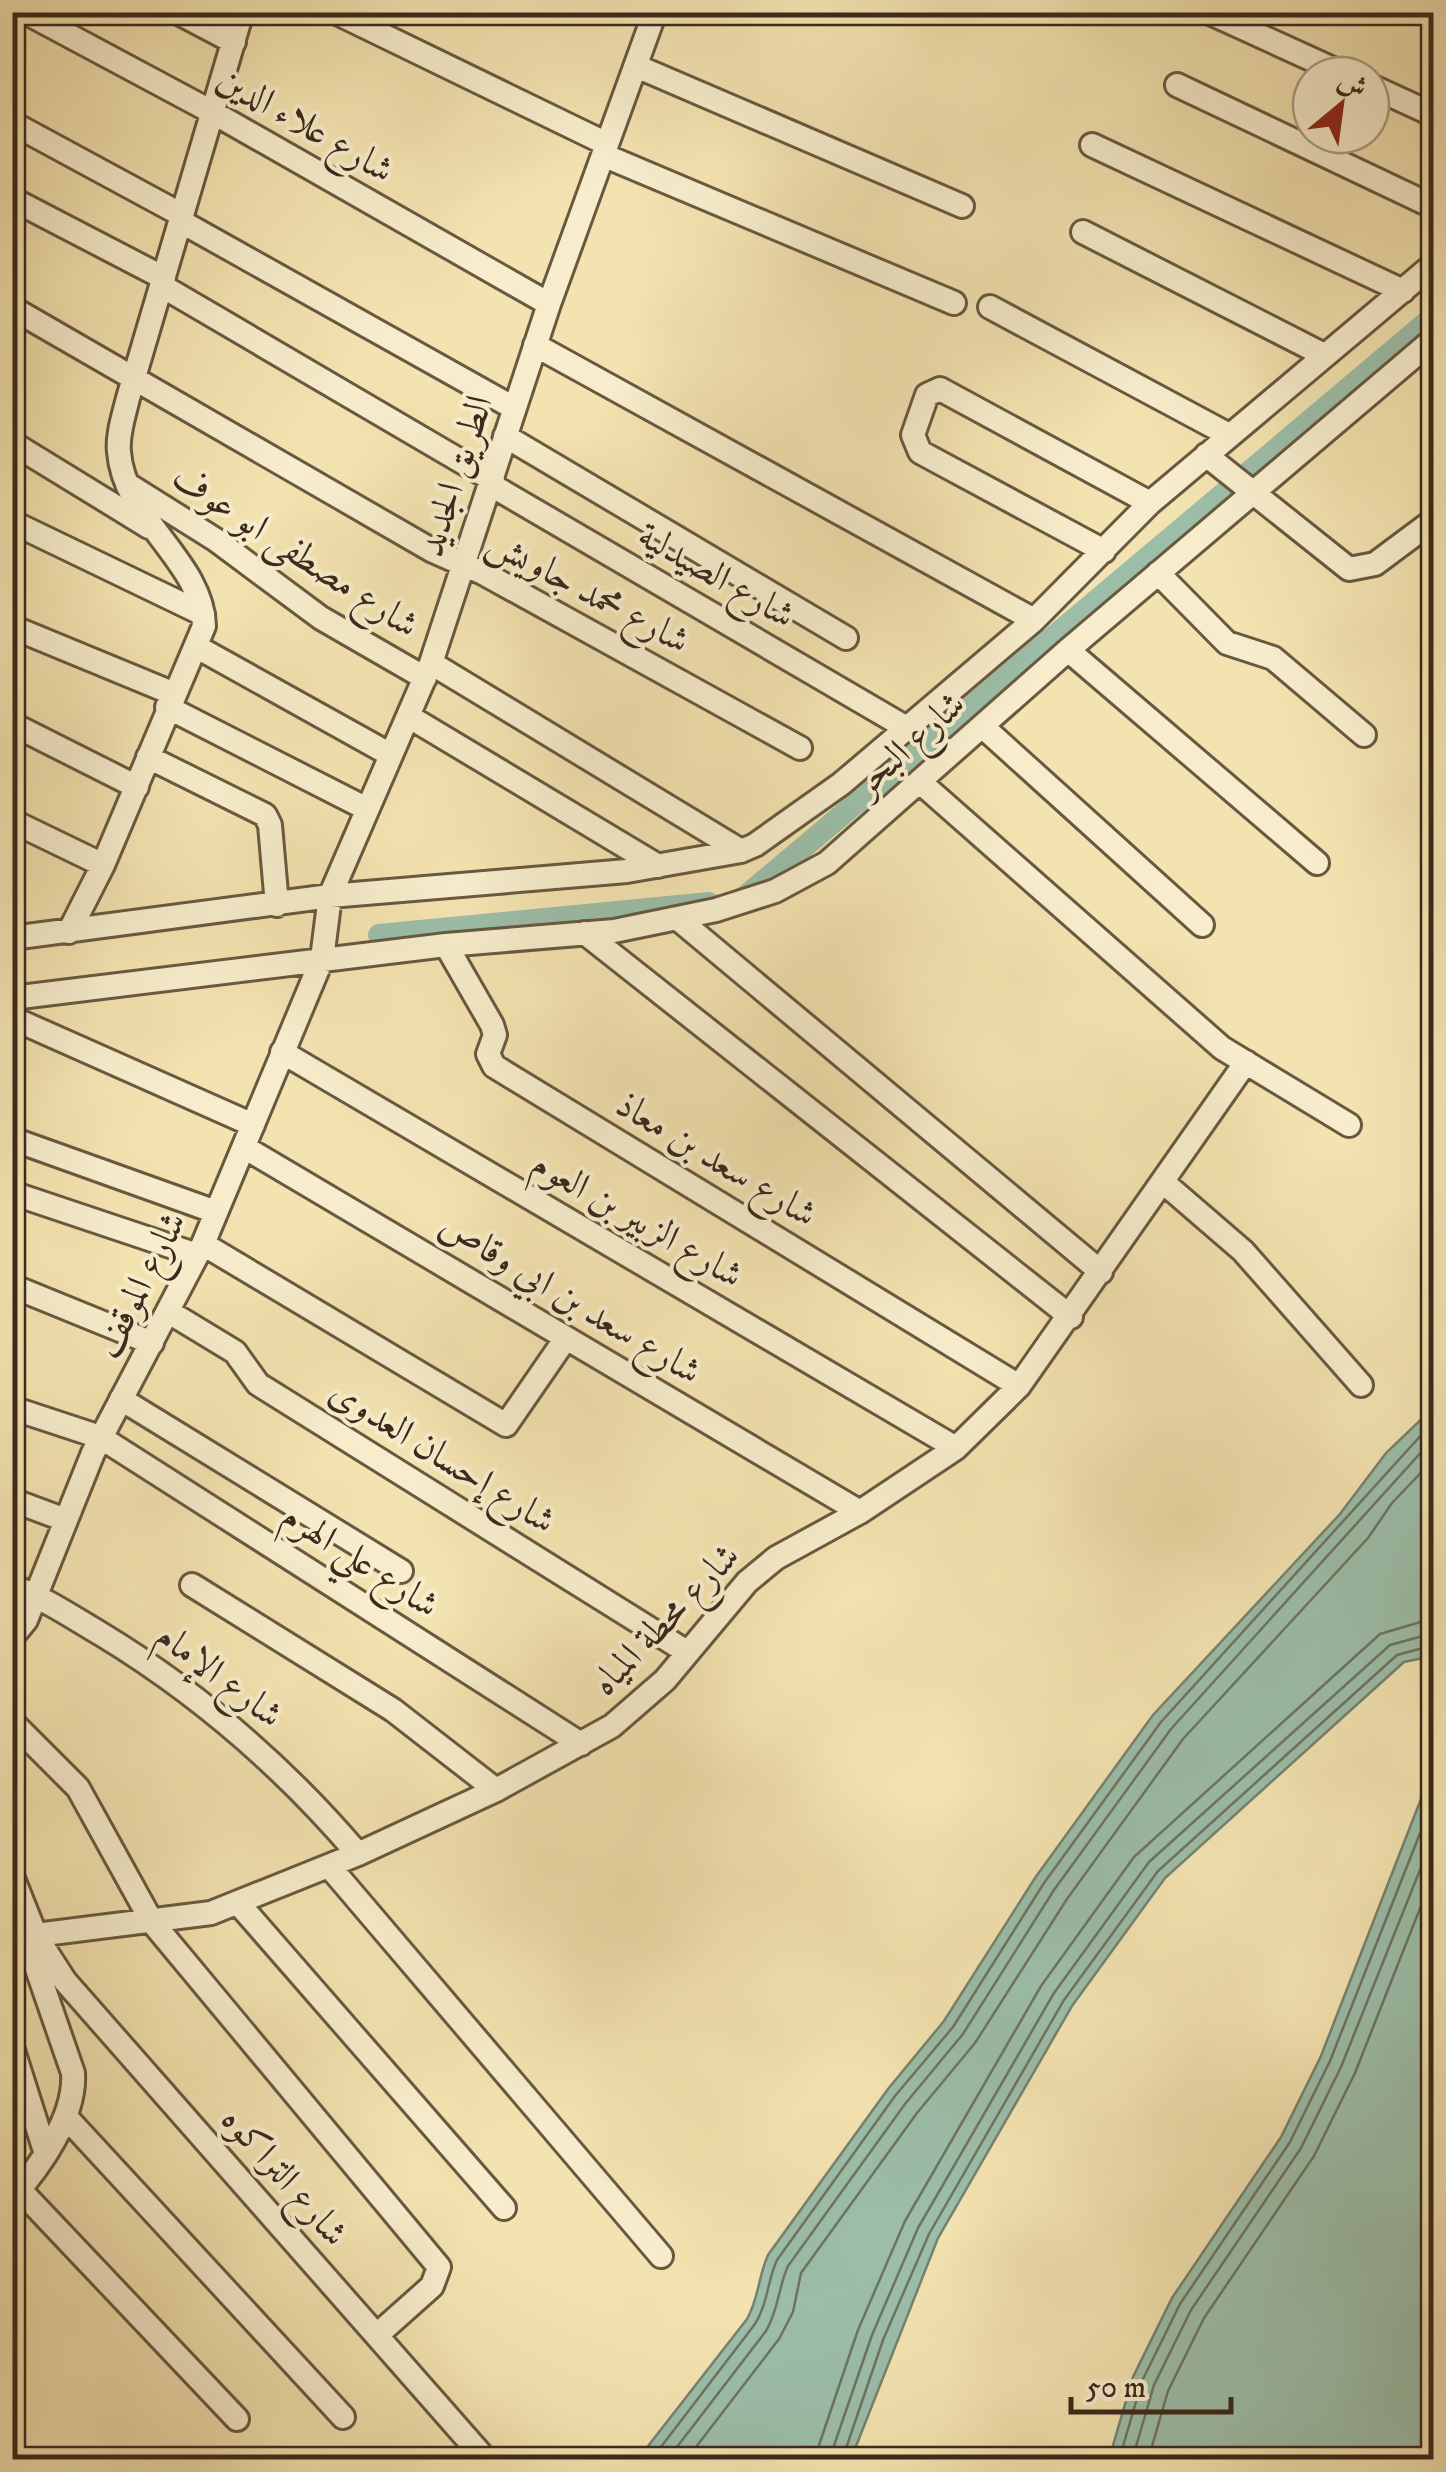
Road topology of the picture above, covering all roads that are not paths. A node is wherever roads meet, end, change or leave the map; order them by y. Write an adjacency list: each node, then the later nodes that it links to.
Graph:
1 (25, 12): 12 (street, شارع علاء الدين)
2 (178, 12): 7 (street)
3 (242, 12): 7 (street)
4 (335, 12): 16 (street)
5 (655, 12): 9 (street, الطريق الجديد)
6 (1208, 12): 8 (street)
7 (234, 42): 12 (street)
8 (1302, 55)
9 (636, 66): 16 (street, الطريق الجديد); 18 (street)
10 (1177, 86): 19 (street)
11 (1391, 95): 13 (street)
12 (212, 112): 20 (street); 26 (street, شارع علاء الدين)
13 (1434, 115)
14 (12, 122): 20 (street)
15 (1092, 145): 24 (street)
16 (605, 149): 25 (street); 26 (street, الطريق الجديد)
17 (12, 199): 23 (street, شارع الصيدلية)
18 (962, 206)
19 (1434, 207)
20 (181, 218): 23 (street); 33 (street)
21 (1083, 232): 31 (street)
22 (1434, 264): 24 (street)
23 (163, 282): 32 (street); 38 (street, شارع الصيدلية)
24 (1403, 291): 31 (street)
25 (954, 303)
26 (548, 304): 30 (street, الطريق الجديد)
27 (990, 306): 34 (street)
28 (12, 308): 32 (street, شارع محمد جاويش)
29 (1434, 339): 40 (street, شارع البحر)
30 (535, 346): 33 (street, الطريق الجديد); 49 (street)
31 (1324, 355): 34 (street)
32 (136, 376): 39 (street); 46 (street, شارع محمد جاويش)
33 (514, 408): 35 (street, الطريق الجديد)
34 (1229, 435): 37 (street)
35 (505, 436): 38 (street, الطريق الجديد); 51 (street)
36 (12, 443): 44 (street)
37 (1206, 454): 40 (street); 41 (street)
38 (492, 483): 46 (street, الطريق الجديد); 59 (street, شارع الصيدلية)
39 (127, 484): 44 (street); 54 (street, شارع مصطفى ابو عوف)
40 (1253, 492): 42 (street); 47 (street, شارع البحر)
41 (1150, 504): 45 (street); 45 (street)
42 (1434, 520)
43 (12, 522): 48 (street)
44 (148, 527): 48 (street)
45 (1104, 551): 49 (street)
46 (465, 566): 54 (street, الطريق الجديد); 61 (street, شارع محمد جاويش)
47 (1158, 573): 53 (street, شارع البحر); 60 (street)
48 (204, 614): 52 (street)
49 (1034, 620): 59 (street)
50 (12, 627): 55 (street)
51 (846, 638)
52 (197, 646): 55 (street); 62 (street)
53 (1068, 650): 58 (street, شارع البحر); 69 (street)
54 (428, 670): 56 (street, الطريق الجديد); 68 (street, شارع مصطفى ابو عوف)
55 (170, 700): 63 (street); 66 (street)
56 (408, 716): 62 (street, الطريق الجديد); 71 (street)
57 (12, 724): 65 (street)
58 (982, 726): 64 (street, شارع البحر); 75 (street)
59 (905, 727): 68 (street)
60 (1364, 735)
61 (800, 748)
62 (391, 755): 66 (street, الطريق الجديد)
63 (148, 757): 65 (street); 73 (street)
64 (920, 782): 74 (street, شارع البحر); 84 (street)
65 (136, 787): 70 (street)
66 (368, 809): 72 (street, الطريق الجديد)
67 (12, 822): 70 (street)
68 (741, 852): 71 (street)
69 (1316, 863)
70 (103, 865): 76 (street)
71 (658, 866): 72 (street)
72 (330, 896): 73 (street); 80 (street, الطريق الجديد)
73 (277, 905): 76 (street)
74 (677, 918): 77 (street, شارع البحر); 92 (street)
75 (1202, 925)
76 (69, 932): 78 (street)
77 (585, 933): 79 (street, شارع البحر); 95 (street)
78 (12, 938)
79 (446, 945): 80 (street, شارع البحر); 99 (street, شارع سعد بن معاذ)
80 (322, 959): 81 (street, شارع البحر); 83 (street, شارع الموقف)
81 (12, 998)
82 (12, 1018): 86 (street, شارع سعد بن ابي وقاص)
83 (282, 1052): 86 (street, شارع الموقف); 103 (street, شارع الزبير بن العوم)
84 (1246, 1062): 85 (street); 88 (street, شارع محطة المياه)
85 (1349, 1126)
86 (248, 1136): 90 (street, شارع الموقف); 96 (street, شارع سعد بن ابي وقاص)
87 (12, 1139): 90 (street)
88 (1163, 1182): 92 (street, شارع محطة المياه); 98 (street)
89 (12, 1193): 91 (street)
90 (216, 1212): 91 (street, شارع الموقف)
91 (200, 1249): 94 (street, شارع الموقف); 96 (street)
92 (1101, 1272): 95 (street, شارع محطة المياه)
93 (12, 1286): 97 (street)
94 (169, 1312): 97 (street, شارع الموقف); 112 (street, شارع إحسان العدوى)
95 (1070, 1318): 99 (street, شارع محطة المياه)
96 (566, 1338): 105 (street, شارع سعد بن ابي وقاص)
97 (152, 1343): 100 (street, شارع الموقف)
98 (1360, 1385)
99 (1019, 1386): 103 (street, شارع محطة المياه)
100 (122, 1400): 102 (street, شارع الموقف); 107 (street)
101 (12, 1408): 102 (street, شارع علي الهرم)
102 (100, 1437): 106 (street, شارع الموقف); 114 (street, شارع علي الهرم)
103 (956, 1448): 105 (street, شارع محطة المياه)
104 (12, 1500): 106 (street)
105 (860, 1512): 112 (street, شارع محطة المياه)
106 (63, 1519): 110 (street, شارع الموقف)
107 (401, 1572)
108 (192, 1585): 115 (street)
109 (12, 1586): 110 (street, شارع الإمام)
110 (36, 1595): 111 (street, شارع الموقف); 116 (street, شارع الإمام)
111 (12, 1637)
112 (687, 1652): 114 (street, شارع محطة المياه)
113 (12, 1722): 120 (street)
114 (581, 1744): 115 (street, شارع محطة المياه)
115 (496, 1790): 116 (street, شارع محطة المياه)
116 (358, 1854): 117 (street, شارع محطة المياه)
117 (329, 1866): 119 (street, شارع محطة المياه); 127 (street)
118 (12, 1876): 121 (street)
119 (238, 1904): 120 (street, شارع محطة المياه); 126 (street)
120 (152, 1922): 121 (street, شارع محطة المياه); 128 (street)
121 (25, 1937): 123 (street); 128 (street, شارع التراكوه)
122 (12, 2047): 124 (street)
123 (66, 2117): 124 (street); 129 (street)
124 (44, 2151): 125 (street)
125 (16, 2194): 130 (street)
126 (504, 2208)
127 (662, 2256)
128 (377, 2336): 131 (street, شارع التراكوه)
129 (343, 2418)
130 (237, 2420)
131 (486, 2460)

